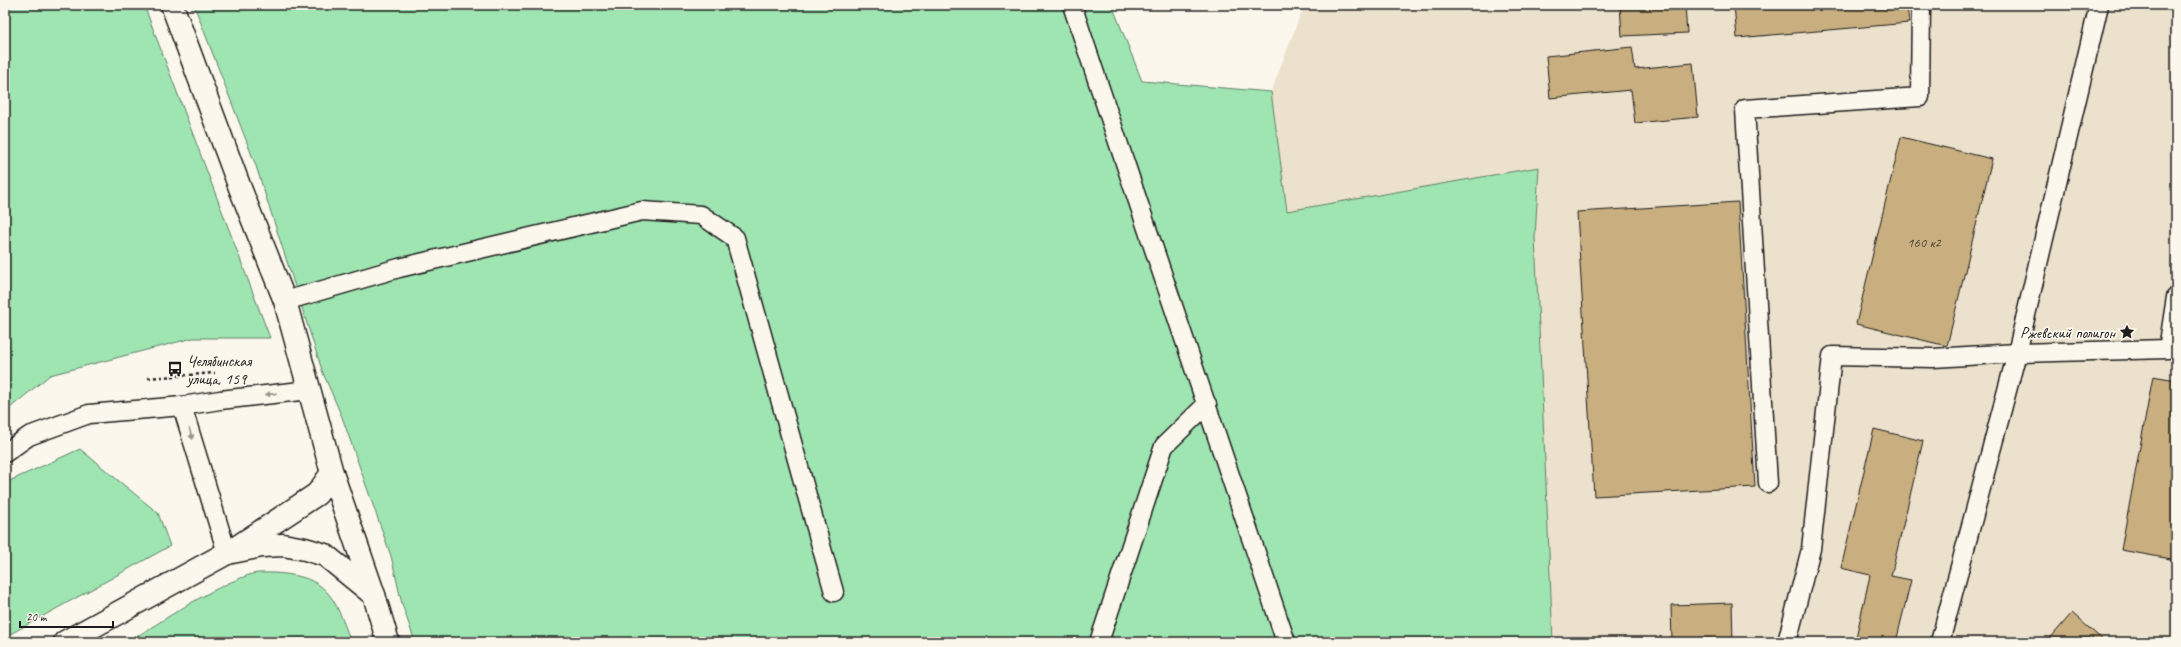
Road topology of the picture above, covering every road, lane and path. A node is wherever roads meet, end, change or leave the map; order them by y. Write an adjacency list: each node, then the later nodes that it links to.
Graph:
1 (172, 5): 6 (street)
2 (1072, 5): 9 (lane)
3 (1921, 5): 13 (lane)
4 (2099, 5): 7 (lane)
5 (2176, 297): 7 (lane)
6 (285, 301): 8 (street); 15 (lane)
7 (2017, 353): 21 (lane); 22 (lane)
8 (310, 390): 10 (lane, one-way to 10); 12 (street)
9 (1207, 404): 19 (lane); 20 (lane)
10 (182, 406): 11 (lane); 14 (lane, one-way to 14)
11 (5, 453)
12 (332, 473): 14 (street); 16 (street)
13 (1768, 484)
14 (227, 553): 16 (street); 17 (street)
15 (834, 592)
16 (374, 595): 18 (street)
17 (65, 642)
18 (388, 642)
19 (1099, 642)
20 (1286, 642)
21 (1787, 642)
22 (1940, 642)

